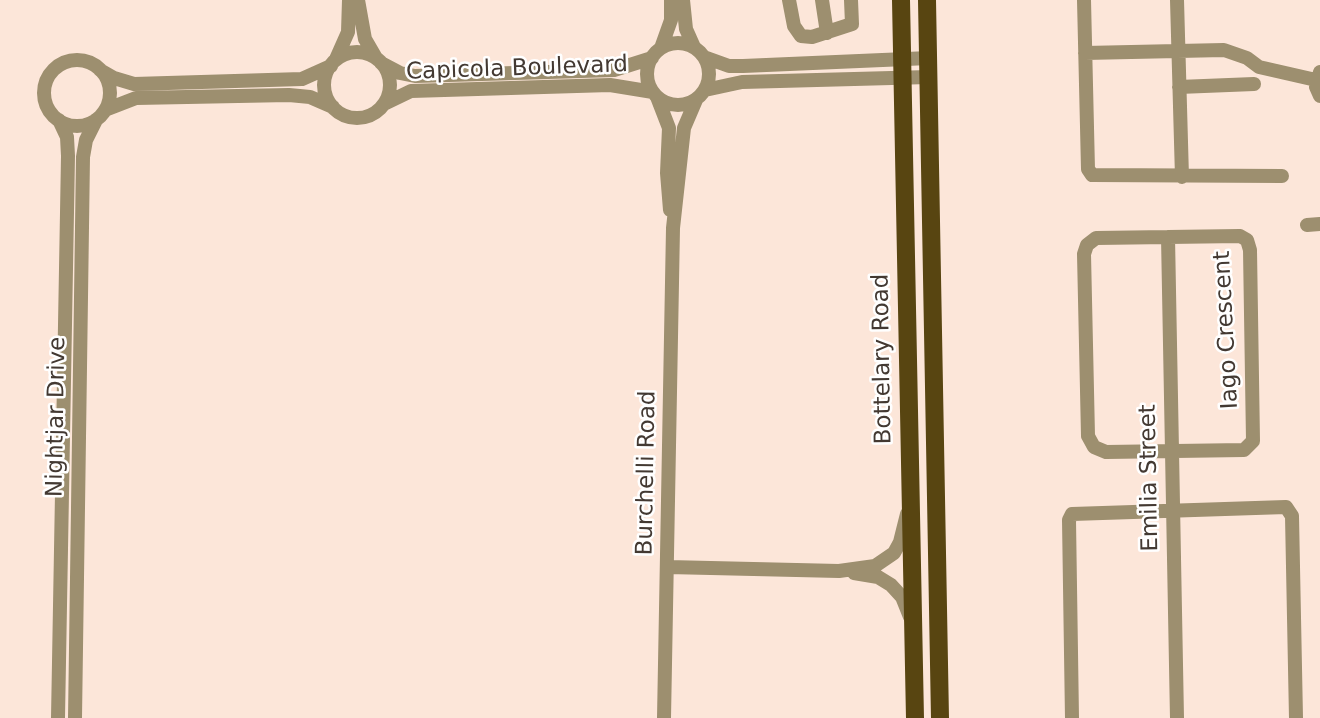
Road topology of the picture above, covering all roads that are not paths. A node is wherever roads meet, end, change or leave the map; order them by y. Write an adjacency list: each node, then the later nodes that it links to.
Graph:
1 (349, 0): 20 (street)
2 (358, 0): 19 (street)
3 (671, 0): 15 (street)
4 (683, 0): 14 (street)
5 (789, 0): 12 (street)
6 (822, 0): 12 (street)
7 (851, 0): 12 (street)
8 (901, 0): 18 (main road, Bottelary Road)
9 (927, 0): 17 (main road)
10 (1084, 0): 16 (street)
11 (1177, 0): 13 (street)
12 (827, 33)
13 (1179, 51): 16 (street); 22 (street); 26 (street)
14 (699, 52): 15 (street); 18 (street); 28 (street)
15 (657, 53): 19 (street, Capicola Boulevard); 27 (street)
16 (1085, 53): 35 (street)
17 (929, 58): 18 (street); 23 (main road)
18 (902, 59): 24 (main road, Bottelary Road)
19 (379, 61): 20 (street); 30 (street)
20 (333, 63): 21 (street); 31 (street)
21 (100, 70): 32 (street); 33 (street)
22 (1318, 76): 29 (street)
23 (929, 77): 24 (street); 48 (main road)
24 (903, 78): 28 (street); 39 (main road, Bottelary Road)
25 (1254, 84): 26 (street)
26 (1179, 87): 35 (street)
27 (655, 95): 28 (street); 30 (street, Capicola Boulevard); 36 (street, Burchelli Road)
28 (701, 95): 36 (street, Burchelli Road)
29 (1320, 96)
30 (384, 104): 31 (street)
31 (333, 107): 32 (street)
32 (101, 115): 33 (street); 45 (street, Nightjar Drive)
33 (59, 120): 44 (street, Nightjar Drive)
34 (1282, 176): 35 (street)
35 (1182, 177)
36 (673, 228): 41 (street, Burchelli Road)
37 (1168, 237): 38 (street, Emilia Street); 38 (street, Iago Crescent); 38 (street, Iago Crescent)
38 (1171, 450): 40 (street, Emilia Street)
39 (910, 494): 42 (street); 43 (main road, Bottelary Road)
40 (1173, 511): 49 (street); 50 (street, Emilia Street); 51 (street)
41 (668, 567): 42 (street); 46 (street, Burchelli Road)
42 (838, 571): 43 (street)
43 (915, 634): 47 (main road, Bottelary Road)
44 (58, 718)
45 (75, 718)
46 (664, 718)
47 (915, 718)
48 (940, 718)
49 (1072, 718)
50 (1177, 718)
51 (1296, 718)

